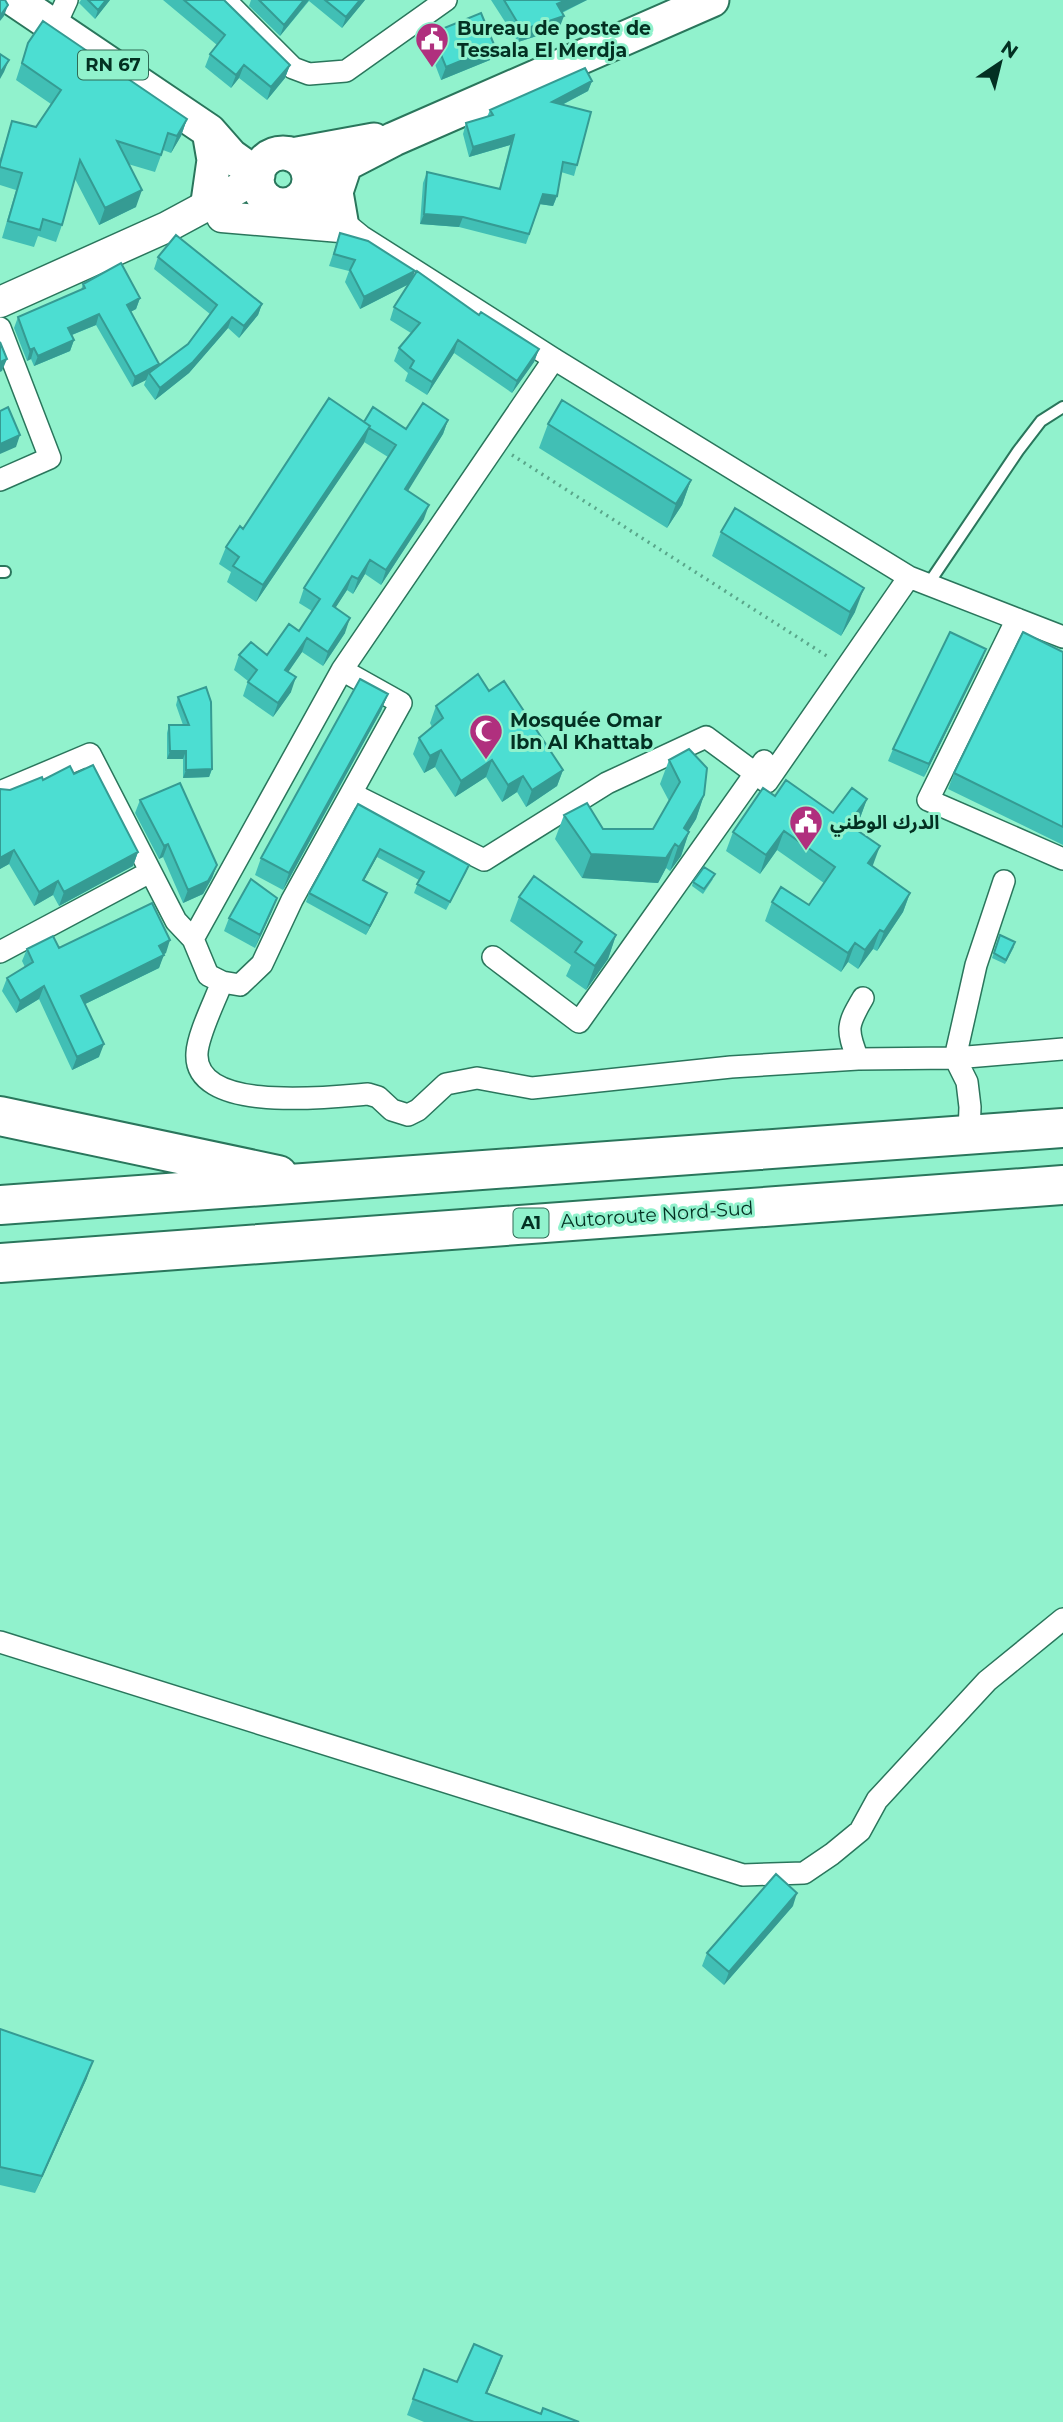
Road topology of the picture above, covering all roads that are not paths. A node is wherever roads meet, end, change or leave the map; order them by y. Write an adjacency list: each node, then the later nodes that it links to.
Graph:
1 (15, 0): 5 (main road, RN 67)
2 (225, 0): 3 (street)
3 (446, 0)
4 (705, 1): 7 (main road)
5 (61, 13): 6 (main road, RN 67)
6 (209, 131): 9 (main road, RN 67); 10 (main road)
7 (394, 139): 8 (main road); 9 (main road)
8 (345, 165): 9 (main road); 11 (main road)
9 (282, 181): 10 (main road); 11 (street, RN 67)
10 (215, 209): 11 (main road); 12 (main road)
11 (347, 228): 14 (street, RN 67)
12 (0, 302)
13 (0, 328): 16 (street)
14 (554, 359): 17 (street, RN 67); 20 (street)
15 (1063, 407): 17 (lane)
16 (0, 481)
17 (911, 577): 18 (street, RN 67); 21 (street); 21 (street)
18 (1017, 619): 19 (street, RN 67); 24 (street)
19 (1063, 637)
20 (342, 670): 23 (street); 27 (street)
21 (757, 772): 23 (street); 29 (street)
22 (0, 792): 25 (street)
23 (352, 794): 30 (street)
24 (1063, 859)
25 (150, 872): 27 (street); 28 (street)
26 (1004, 881): 33 (street)
27 (192, 939): 30 (street)
28 (0, 952)
29 (493, 957)
30 (222, 982): 34 (street)
31 (863, 998): 34 (street)
32 (1063, 1049): 33 (street)
33 (955, 1058): 34 (street); 37 (street)
34 (858, 1059)
35 (0, 1116): 38 (highway)
36 (1063, 1128): 37 (highway)
37 (969, 1135): 38 (highway)
38 (307, 1185): 40 (highway)
39 (1063, 1185): 41 (highway, Autoroute Nord-Sud / A1)
40 (0, 1205)
41 (0, 1263)
42 (1063, 1619): 43 (street)
43 (0, 1642)

